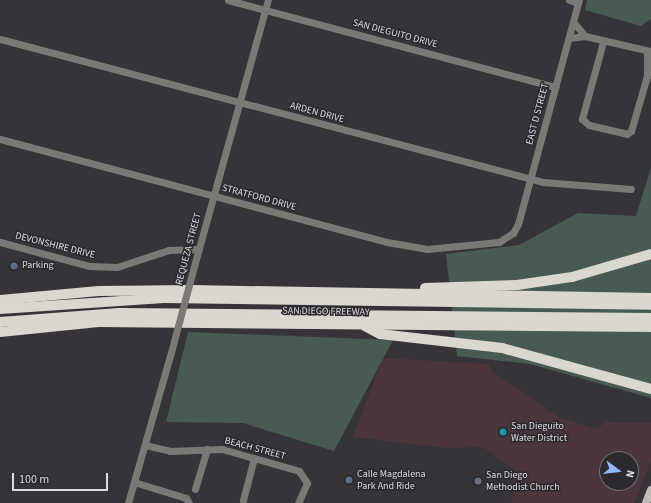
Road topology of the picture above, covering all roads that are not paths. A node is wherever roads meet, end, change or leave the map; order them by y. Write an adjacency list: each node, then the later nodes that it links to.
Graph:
1 (228, 0): 5 (street, SAN DIEGUITO DRIVE)
2 (268, 0): 5 (street, REQUEZA STREET)
3 (569, 0): 4 (street)
4 (578, 1): 6 (street, EAST D STREET)
5 (265, 10): 12 (street, SAN DIEGUITO DRIVE); 13 (street, REQUEZA STREET)
6 (575, 24): 7 (street); 8 (street, EAST D STREET)
7 (585, 36): 8 (street); 10 (street)
8 (570, 38): 12 (street, EAST D STREET)
9 (0, 39): 13 (street, ARDEN DRIVE)
10 (603, 42): 11 (street); 11 (street)
11 (649, 51)
12 (556, 87): 15 (street, EAST D STREET)
13 (240, 103): 15 (street, ARDEN DRIVE); 17 (street, REQUEZA STREET)
14 (0, 138): 17 (street, STRATFORD DRIVE)
15 (531, 179): 16 (street, ARDEN DRIVE); 18 (street, EAST D STREET)
16 (631, 189)
17 (214, 196): 18 (street, STRATFORD DRIVE); 20 (street, REQUEZA STREET)
18 (513, 233)
19 (0, 242): 20 (street, DEVONSHIRE DRIVE)
20 (199, 249): 33 (street, REQUEZA STREET, bridge)
21 (651, 254): 22 (highway)
22 (283, 292): 23 (highway, SAN DIEGO FREEWAY); 24 (highway, SAN DIEGO FREEWAY)
23 (651, 298)
24 (0, 300)
25 (651, 305): 26 (highway)
26 (0, 308)
27 (651, 318): 28 (highway)
28 (0, 322)
29 (364, 325): 30 (highway, SAN DIEGO FREEWAY); 31 (highway, SAN DIEGO FREEWAY); 32 (highway)
30 (651, 327)
31 (0, 332)
32 (651, 389)
33 (145, 445): 34 (street, BEACH STREET); 36 (street, REQUEZA STREET)
34 (207, 449): 35 (street, BEACH STREET); 37 (street)
35 (254, 458): 39 (street); 42 (street, BEACH STREET)
36 (134, 482): 40 (street, REQUEZA STREET); 41 (street)
37 (195, 489)
38 (651, 490): 43 (main road)
39 (243, 500)
40 (128, 503)
41 (189, 503)
42 (298, 503)
43 (646, 503)

